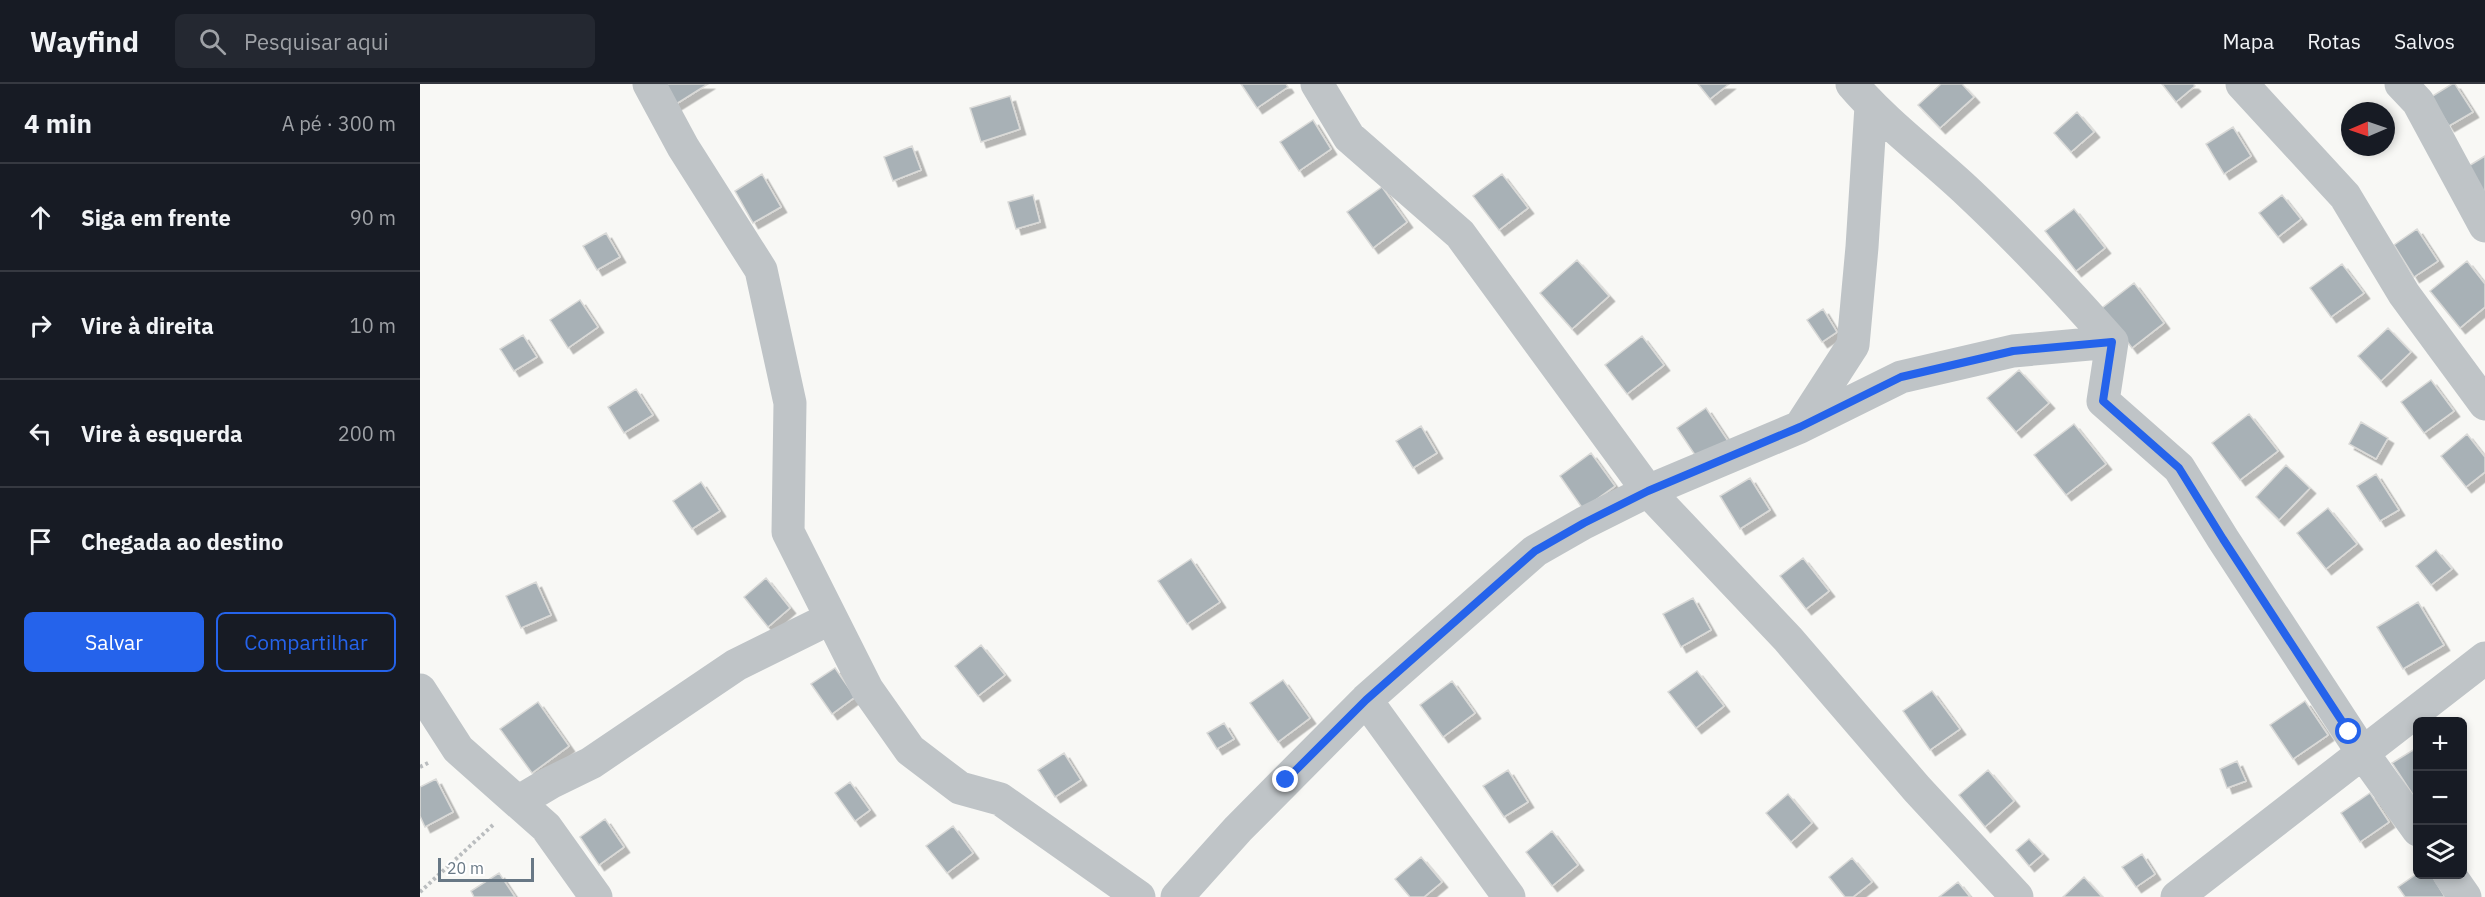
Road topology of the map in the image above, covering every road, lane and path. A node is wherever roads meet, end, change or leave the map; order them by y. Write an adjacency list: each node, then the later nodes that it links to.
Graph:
1 (649, 84): 11 (street)
2 (1317, 84): 10 (street)
3 (2242, 84): 8 (street)
4 (2401, 84): 6 (street)
5 (1862, 95): 7 (street); 9 (street)
6 (2485, 226)
7 (2112, 342): 9 (street); 15 (street)
8 (2485, 404)
9 (1800, 427): 10 (street)
10 (1648, 491): 14 (street); 24 (street)
11 (831, 618): 16 (street); 21 (street)
12 (2485, 658): 15 (street)
13 (420, 690): 16 (street)
14 (1366, 700): 22 (street); 23 (street)
15 (2362, 752): 17 (street); 25 (street)
16 (518, 802): 19 (path); 20 (street)
17 (2414, 825)
18 (2452, 879): 26 (street)
19 (420, 892)
20 (596, 897)
21 (1139, 897)
22 (1177, 897)
23 (1509, 897)
24 (2017, 897)
25 (2177, 897)
26 (2465, 897)

